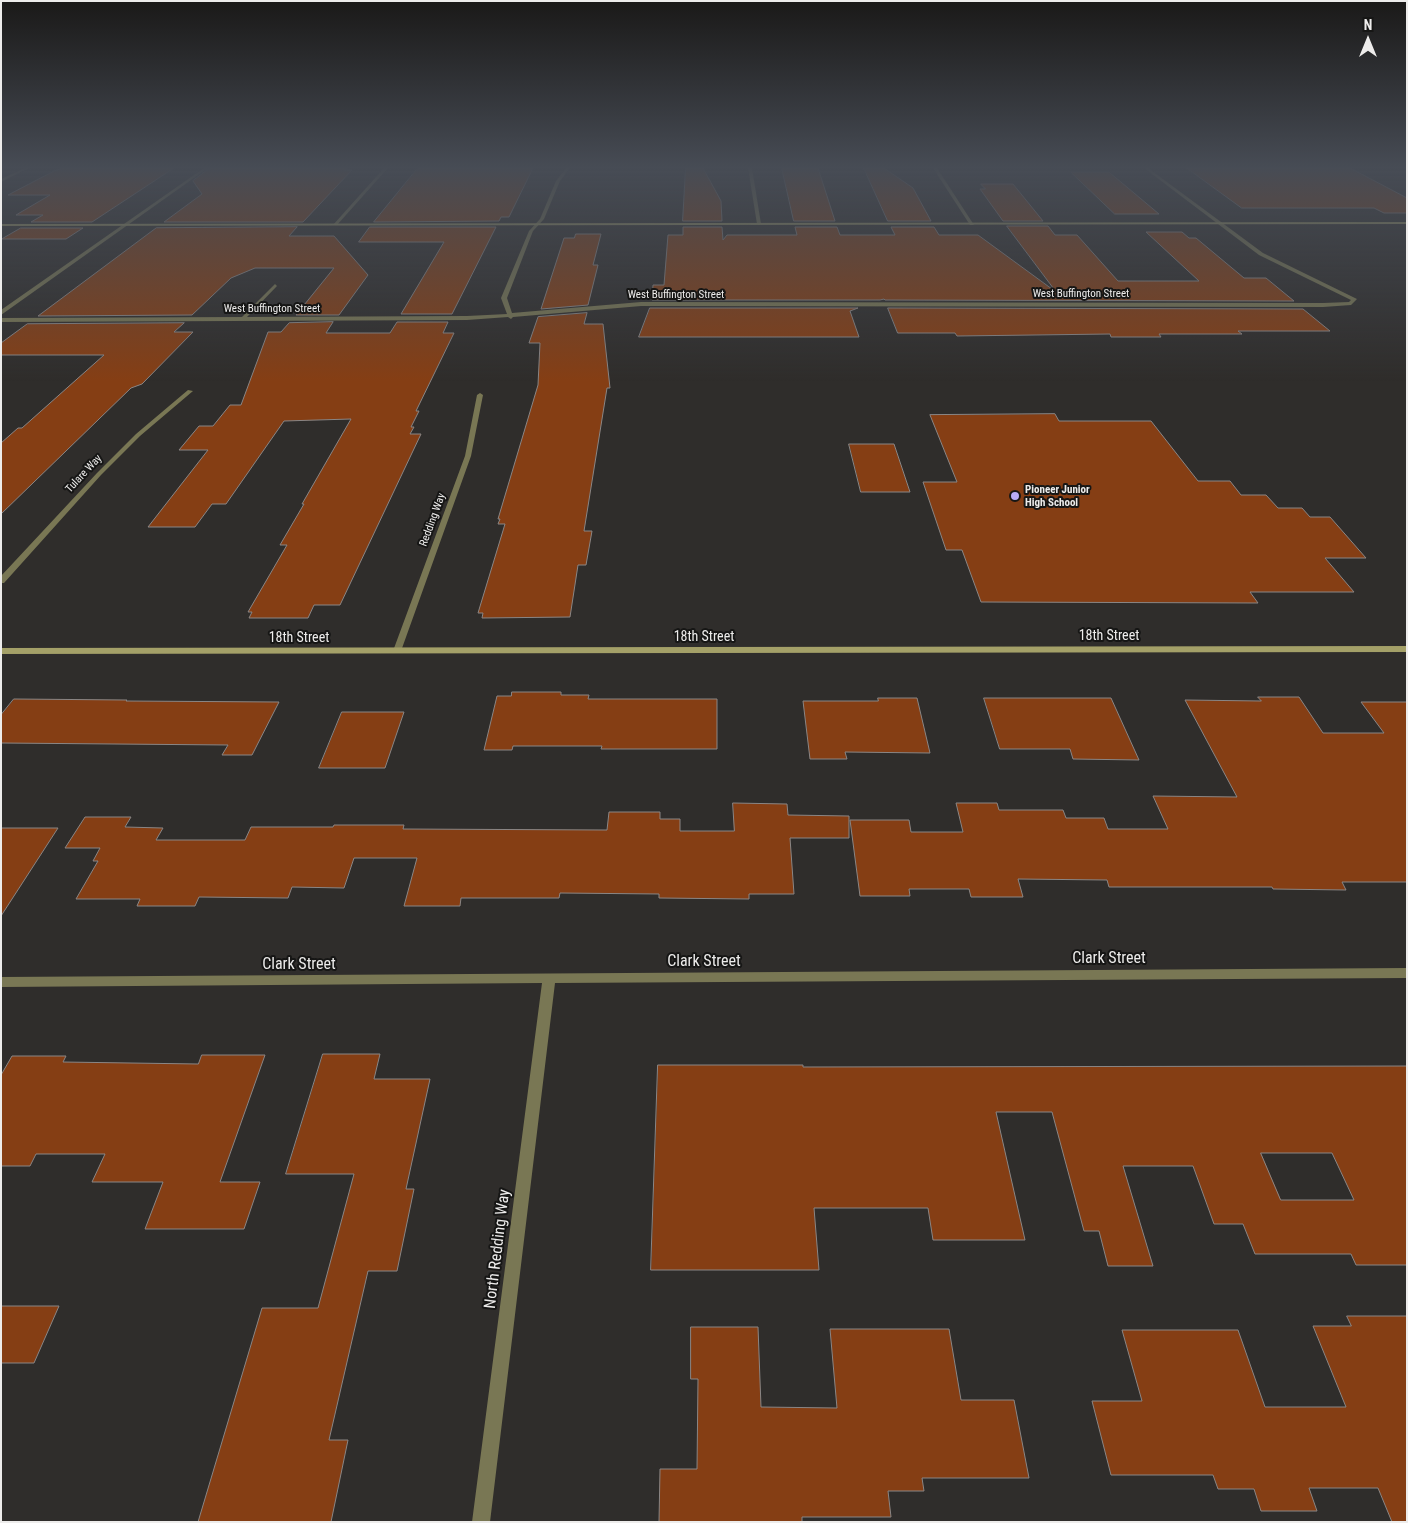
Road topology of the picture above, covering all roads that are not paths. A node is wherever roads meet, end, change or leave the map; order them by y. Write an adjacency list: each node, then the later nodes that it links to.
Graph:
1 (105, 239): 5 (street)
2 (528, 239): 6 (street)
3 (1241, 239): 6 (street, West Buffington Street)
4 (275, 285): 7 (street)
5 (1, 313)
6 (511, 316): 7 (street, West Buffington Street)
7 (243, 319): 8 (street, West Buffington Street)
8 (1, 320)
9 (190, 390): 11 (street, Tulare Way)
10 (480, 395): 13 (street, Redding Way)
11 (1, 581)
12 (1407, 649): 13 (main road, 18th Street)
13 (397, 651): 14 (main road, 18th Street)
14 (1, 652)
15 (1407, 973): 16 (street, Clark Street)
16 (549, 980): 17 (street, Clark Street); 18 (street, North Redding Way)
17 (1, 982)
18 (481, 1522)

